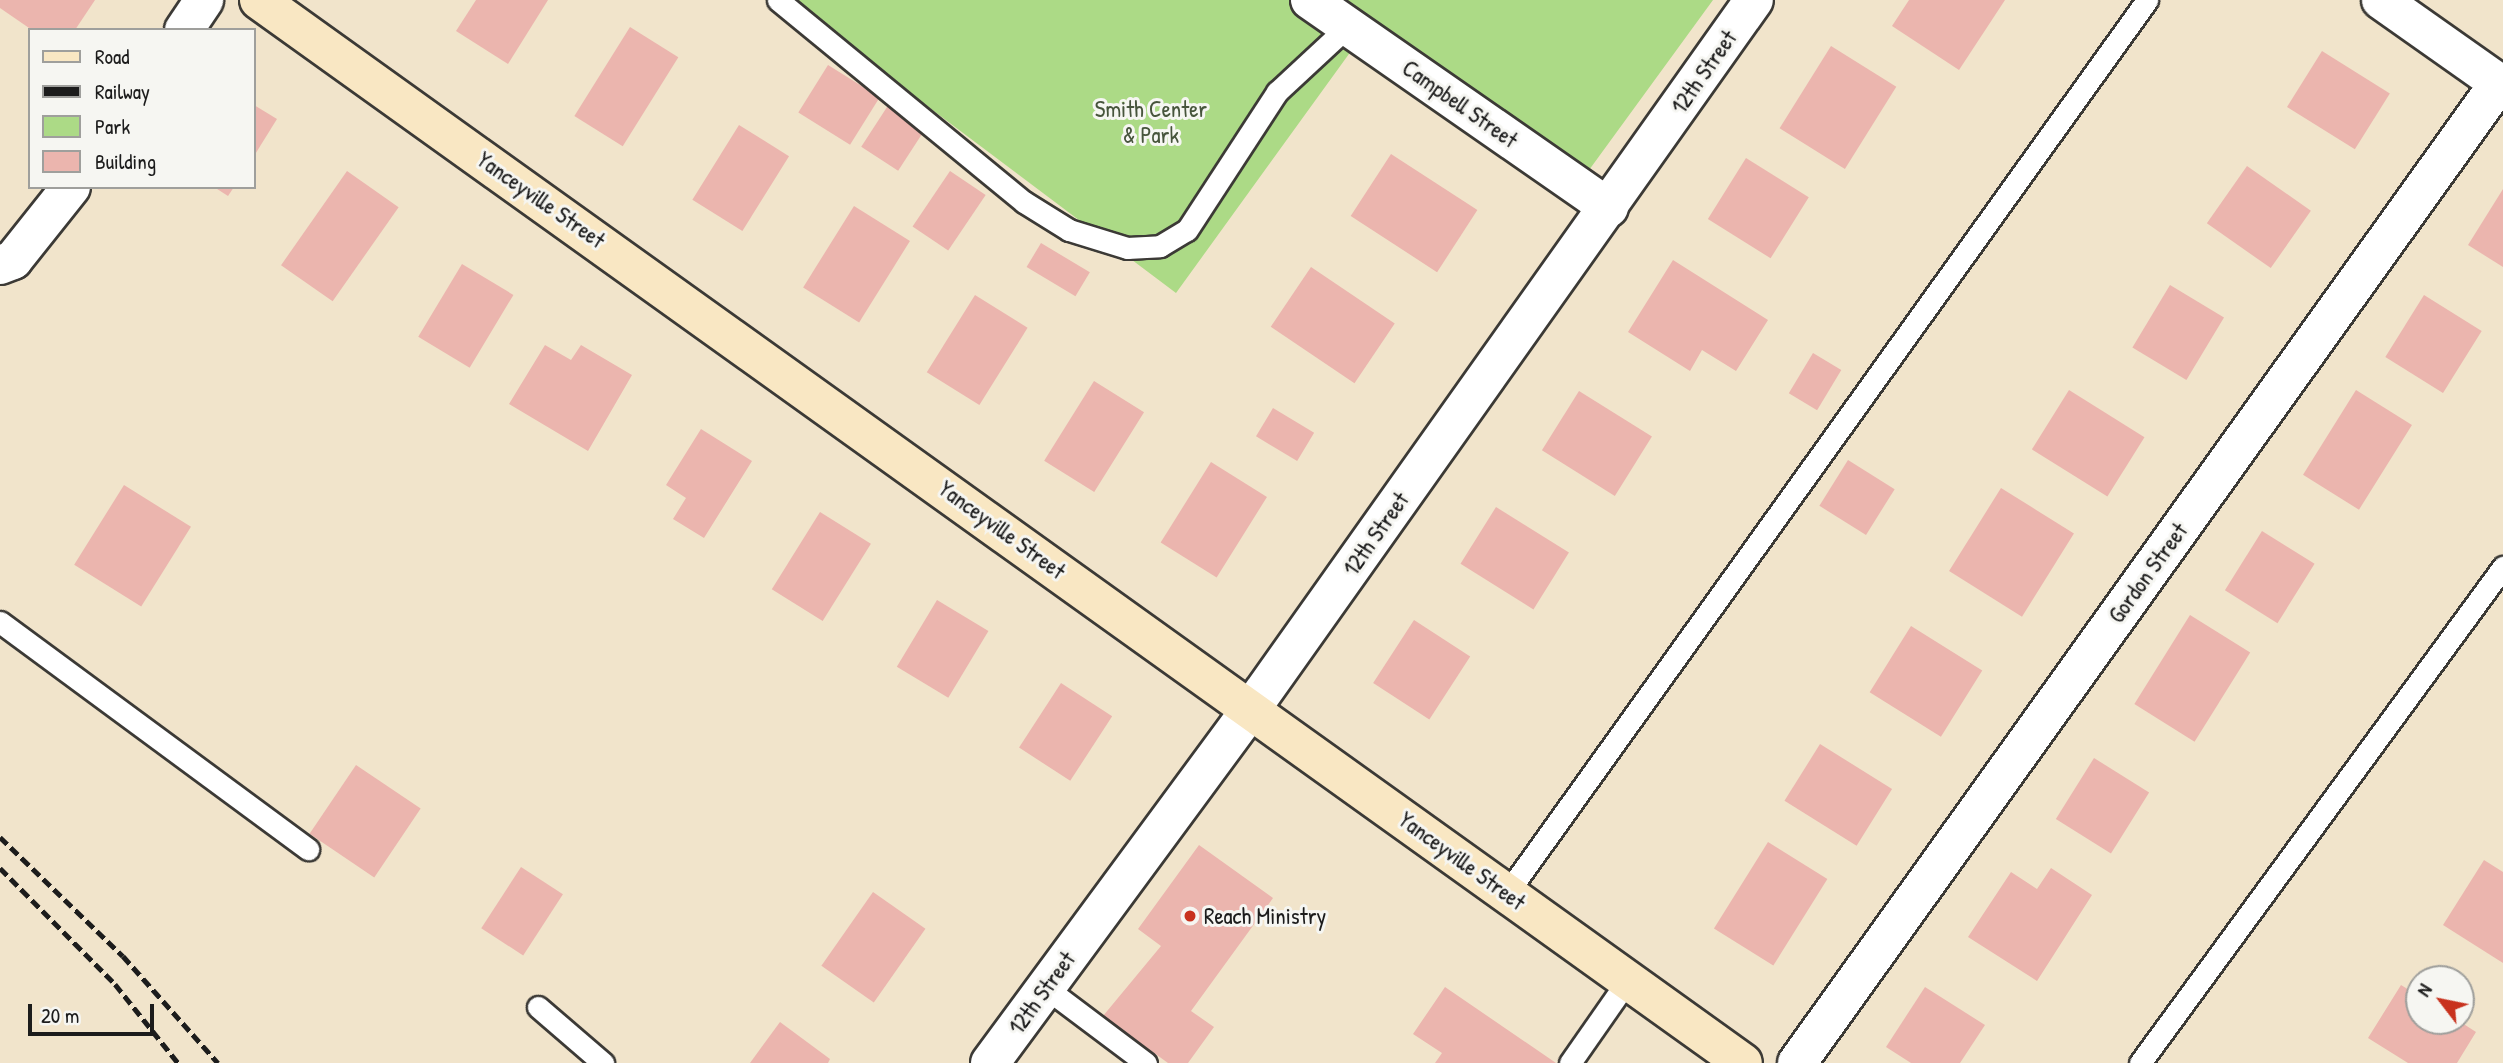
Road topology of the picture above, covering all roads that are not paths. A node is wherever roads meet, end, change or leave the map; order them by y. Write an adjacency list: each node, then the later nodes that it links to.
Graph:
1 (204, 0): 9 (street)
2 (259, 0): 16 (main road, Yanceyville Street)
3 (778, 0): 8 (lane)
4 (1310, 0): 8 (street, Campbell Street)
5 (1754, 0): 12 (street, 12th Street)
6 (2147, 0): 18 (lane)
7 (2381, 0): 10 (street)
8 (1348, 26): 12 (street, Campbell Street)
9 (185, 28)
10 (2501, 84): 27 (street, Gordon Street)
11 (69, 189): 13 (street)
12 (1609, 208): 16 (street, 12th Street)
13 (0, 265)
14 (2503, 567): 28 (lane)
15 (0, 622): 17 (lane)
16 (1251, 709): 18 (main road, Yanceyville Street); 20 (street, 12th Street)
17 (308, 849)
18 (1507, 893): 19 (main road, Yanceyville Street)
19 (1629, 980): 25 (lane); 26 (main road, Yanceyville Street)
20 (1046, 988): 23 (street, 12th Street); 24 (lane)
21 (538, 1007): 22 (lane)
22 (603, 1063)
23 (990, 1063)
24 (1146, 1063)
25 (1570, 1063)
26 (1743, 1063)
27 (1797, 1063)
28 (2140, 1063)

